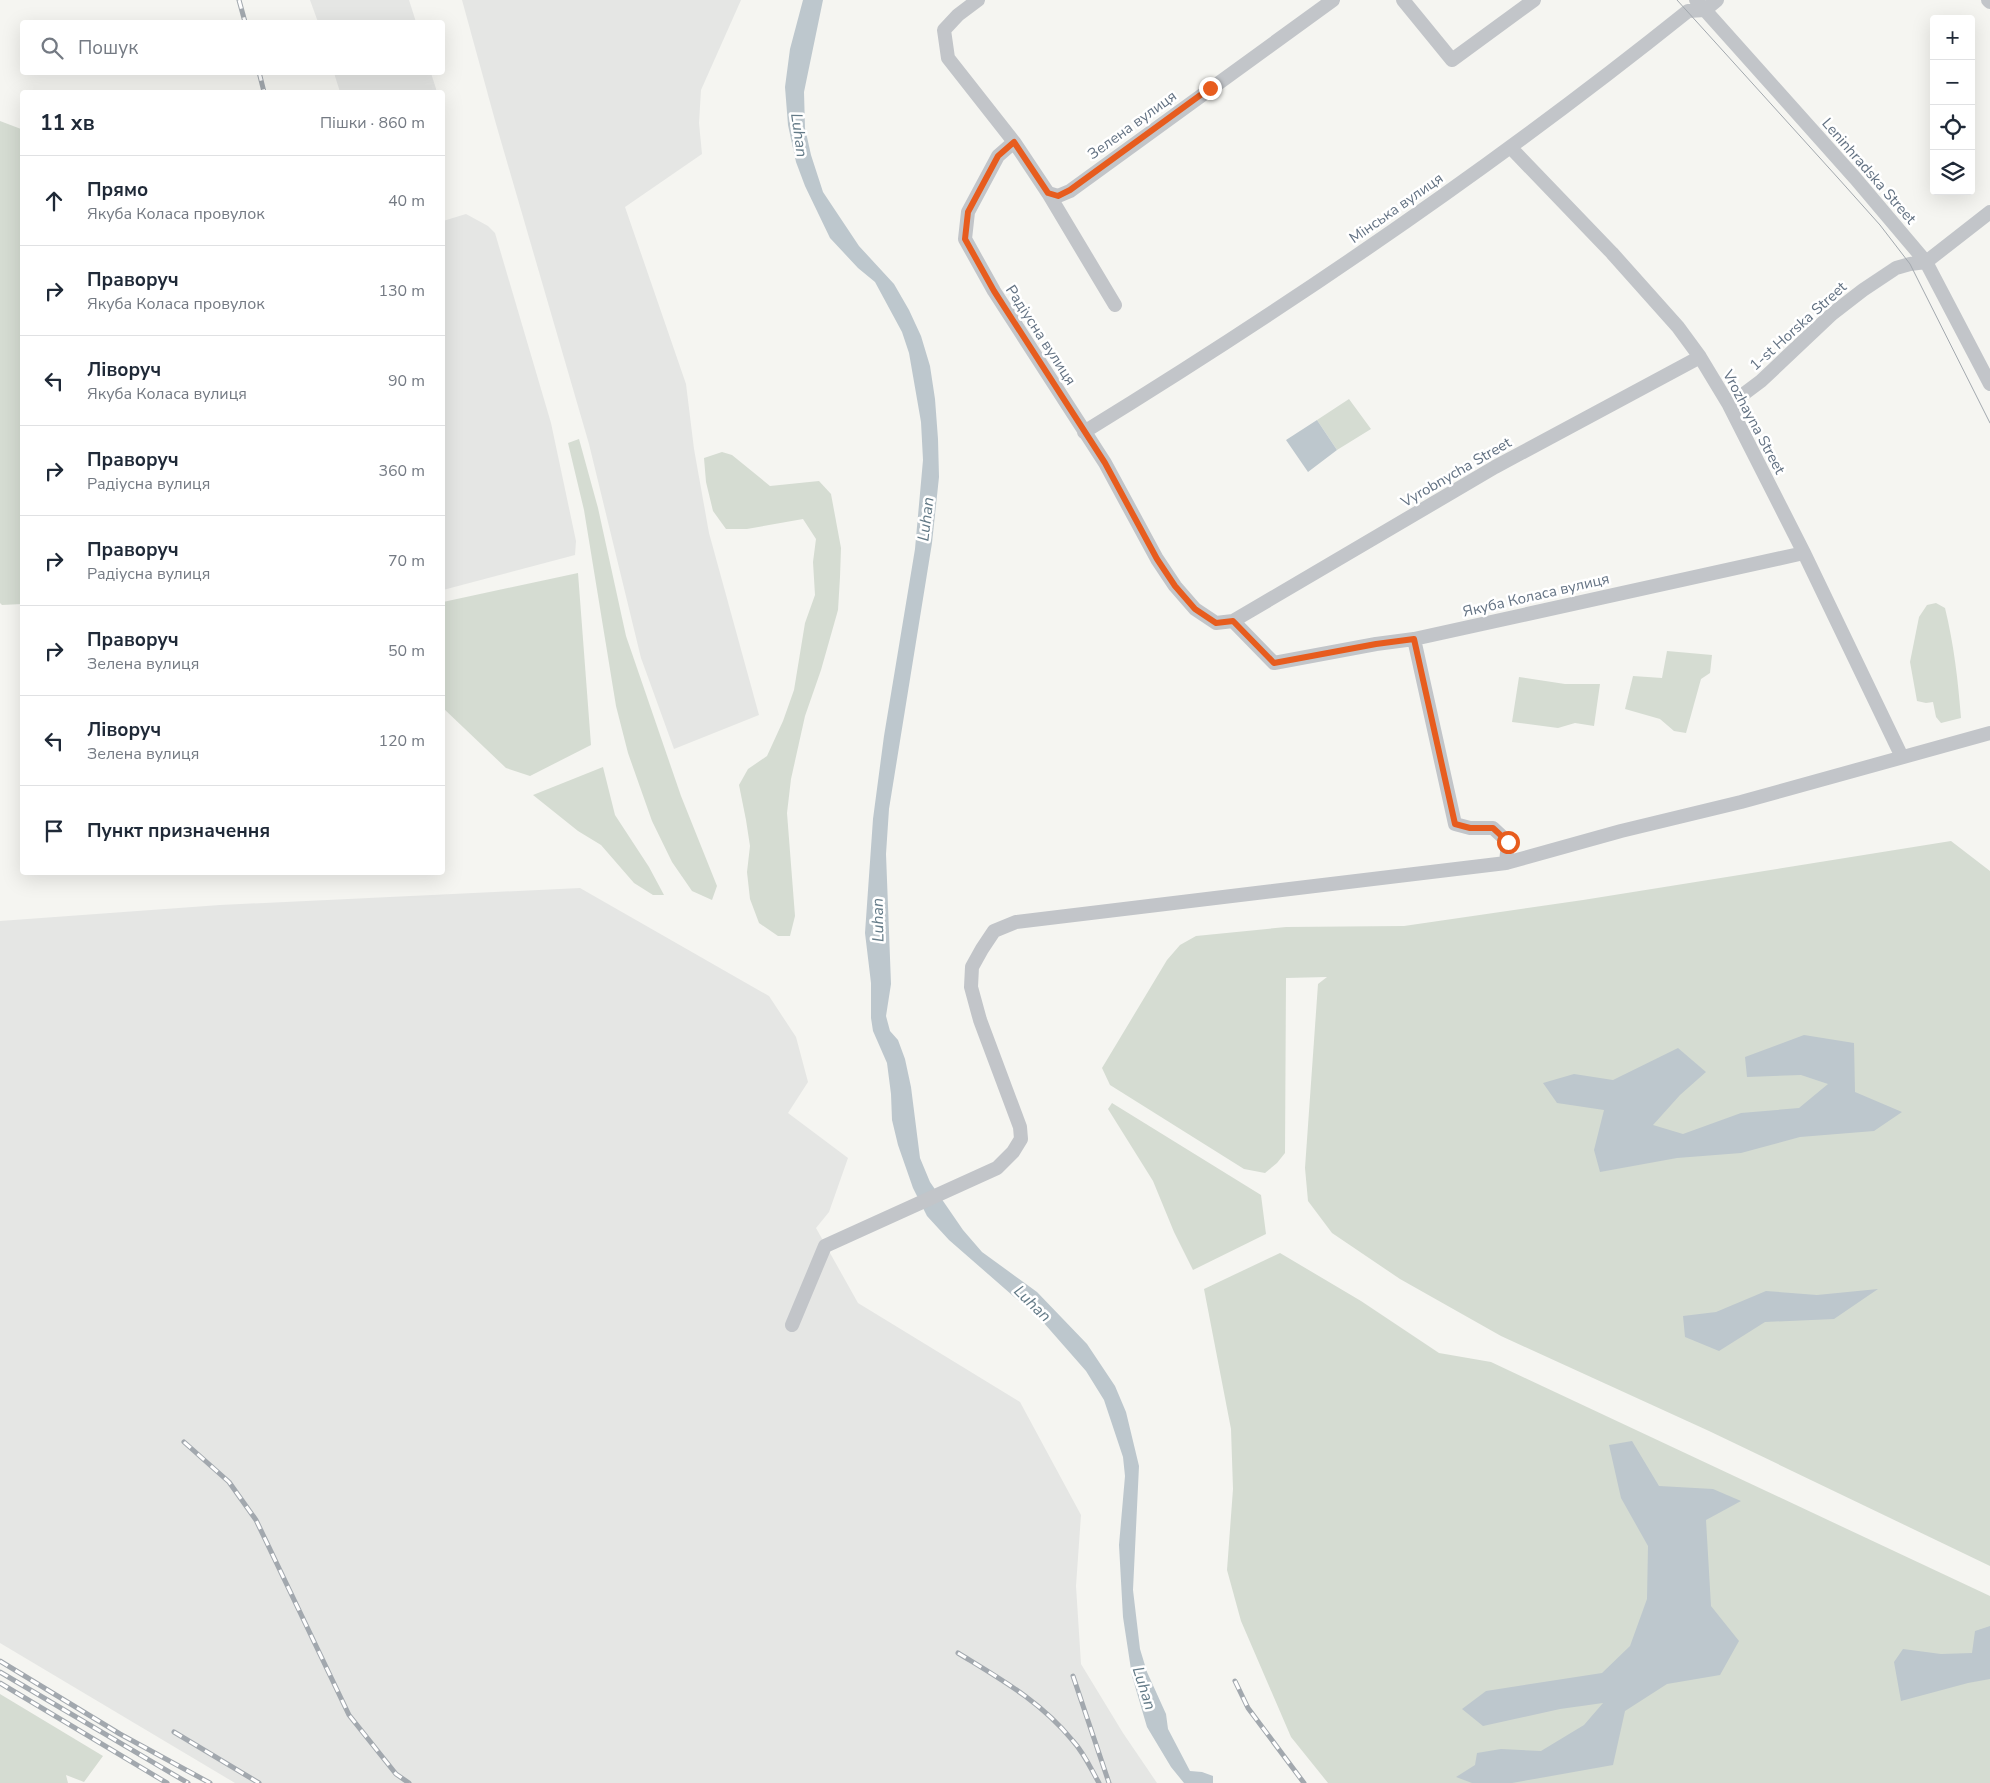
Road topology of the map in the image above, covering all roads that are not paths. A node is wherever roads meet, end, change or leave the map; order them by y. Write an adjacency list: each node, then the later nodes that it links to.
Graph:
1 (978, 0): 7 (street)
2 (1333, 0): 9 (street, Зелена вулиця)
3 (1403, 0): 4 (street)
4 (1534, 0)
5 (1717, 0): 6 (street, Мінська вулиця)
6 (1700, 5): 8 (street, Мінська вулиця); 11 (street, Leninhradska Street)
7 (1014, 142): 9 (street); 16 (street, Радіусна вулиця)
8 (1511, 148): 13 (street, Vrozhayna Street); 16 (street, Мінська вулиця)
9 (1048, 193): 12 (street)
10 (1990, 212): 11 (street, 1-st Horska Street)
11 (1926, 262): 14 (street, Leninhradska Street); 15 (street, 1-st Horska Street)
12 (1115, 306)
13 (1700, 357): 15 (street, Vrozhayna Street); 18 (street, Vyrobnycha Street)
14 (1990, 384)
15 (1728, 405): 17 (street, Vrozhayna Street)
16 (1084, 432): 18 (street, Радіусна вулиця)
17 (1804, 553): 19 (street, Якуба Коласа вулиця); 21 (street, Vrozhayna Street)
18 (1233, 621): 19 (street, Якуба Коласа вулиця)
19 (1414, 639): 22 (street)
20 (1990, 733): 21 (street)
21 (1902, 756): 22 (street)
22 (1506, 863): 23 (street)
23 (792, 1325)

